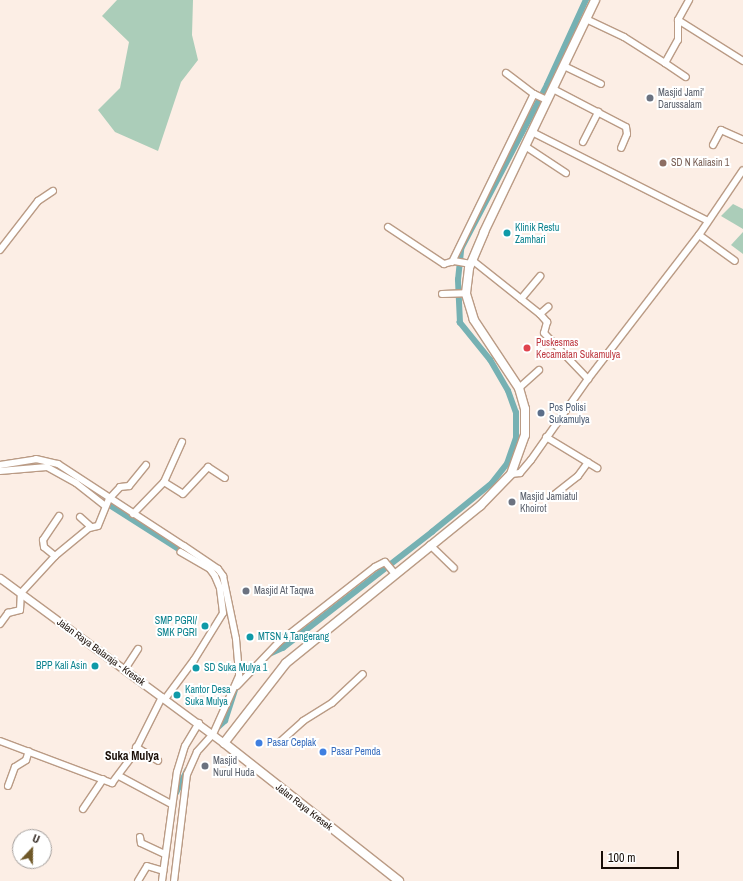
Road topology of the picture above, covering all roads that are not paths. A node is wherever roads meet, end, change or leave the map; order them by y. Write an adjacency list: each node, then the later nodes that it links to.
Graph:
1 (595, 0): 3 (main road)
2 (689, 0): 4 (street)
3 (586, 19): 6 (street); 7 (main road)
4 (678, 20): 5 (street); 6 (street)
5 (743, 61)
6 (665, 63): 9 (street)
7 (564, 66): 10 (street); 11 (main road)
8 (506, 73): 12 (street)
9 (686, 77)
10 (601, 84)
11 (553, 89): 13 (main road); 14 (street)
12 (536, 95): 13 (street); 28 (street)
13 (546, 100): 15 (main road)
14 (598, 112): 17 (street); 20 (street)
15 (532, 132): 19 (main road); 24 (street)
16 (743, 140): 18 (street)
17 (582, 142)
18 (713, 145)
19 (525, 146): 22 (street); 29 (main road)
20 (621, 148)
21 (743, 170): 24 (street)
22 (566, 173)
23 (53, 192): 27 (street)
24 (708, 221): 26 (street)
25 (388, 227): 28 (street)
26 (699, 235): 30 (street); 38 (street)
27 (0, 250)
28 (453, 262): 29 (street)
29 (469, 262): 33 (main road); 34 (street)
30 (735, 262)
31 (540, 276): 34 (street)
32 (442, 294): 33 (street)
33 (464, 294): 39 (main road)
34 (521, 299): 36 (street)
35 (548, 307): 36 (street)
36 (540, 314): 38 (street)
37 (539, 370): 39 (street)
38 (588, 379): 40 (street)
39 (519, 388): 47 (main road)
40 (546, 437): 42 (street); 47 (street)
41 (182, 442): 49 (street)
42 (588, 462): 45 (street); 50 (street)
43 (0, 465): 51 (street)
44 (146, 465): 51 (street)
45 (597, 468)
46 (0, 471): 51 (street)
47 (511, 474): 56 (main road)
48 (225, 478): 49 (street)
49 (164, 482): 52 (street)
50 (555, 494)
51 (107, 502): 52 (street); 55 (street)
52 (133, 514): 67 (street)
53 (59, 516): 58 (street)
54 (80, 517): 55 (street)
55 (92, 527): 58 (street)
56 (430, 545): 59 (street); 60 (main road)
57 (181, 552): 68 (street)
58 (54, 556): 62 (street)
59 (454, 568)
60 (395, 574): 67 (street); 73 (main road)
61 (0, 578): 62 (street, Jalan Raya Balaraja - Kresek)
62 (21, 593): 63 (street); 65 (street, Jalan Raya Balaraja - Kresek)
63 (0, 624)
64 (138, 649): 65 (street)
65 (124, 669): 68 (street, Jalan Raya Balaraja - Kresek)
66 (363, 674): 72 (street)
67 (235, 688): 70 (street)
68 (164, 698): 69 (street, Jalan Raya Balaraja - Kresek); 74 (street)
69 (201, 724): 70 (street, Jalan Raya Balaraja - Kresek); 80 (street)
70 (212, 733): 73 (street, Jalan Raya Kresek); 80 (street)
71 (0, 741): 75 (street)
72 (281, 741)
73 (224, 743): 88 (main road, Jalan Raya Kresek)
74 (136, 747): 76 (street); 77 (street)
75 (29, 751): 78 (street); 79 (street)
76 (158, 761)
77 (119, 776): 78 (street); 80 (street)
78 (103, 779): 81 (street)
79 (8, 786)
80 (175, 806): 83 (street); 87 (street)
81 (83, 809)
82 (140, 837): 83 (street)
83 (165, 854): 84 (street)
84 (163, 871): 85 (street); 86 (street)
85 (138, 881)
86 (162, 881)
87 (174, 881)
88 (399, 881)

